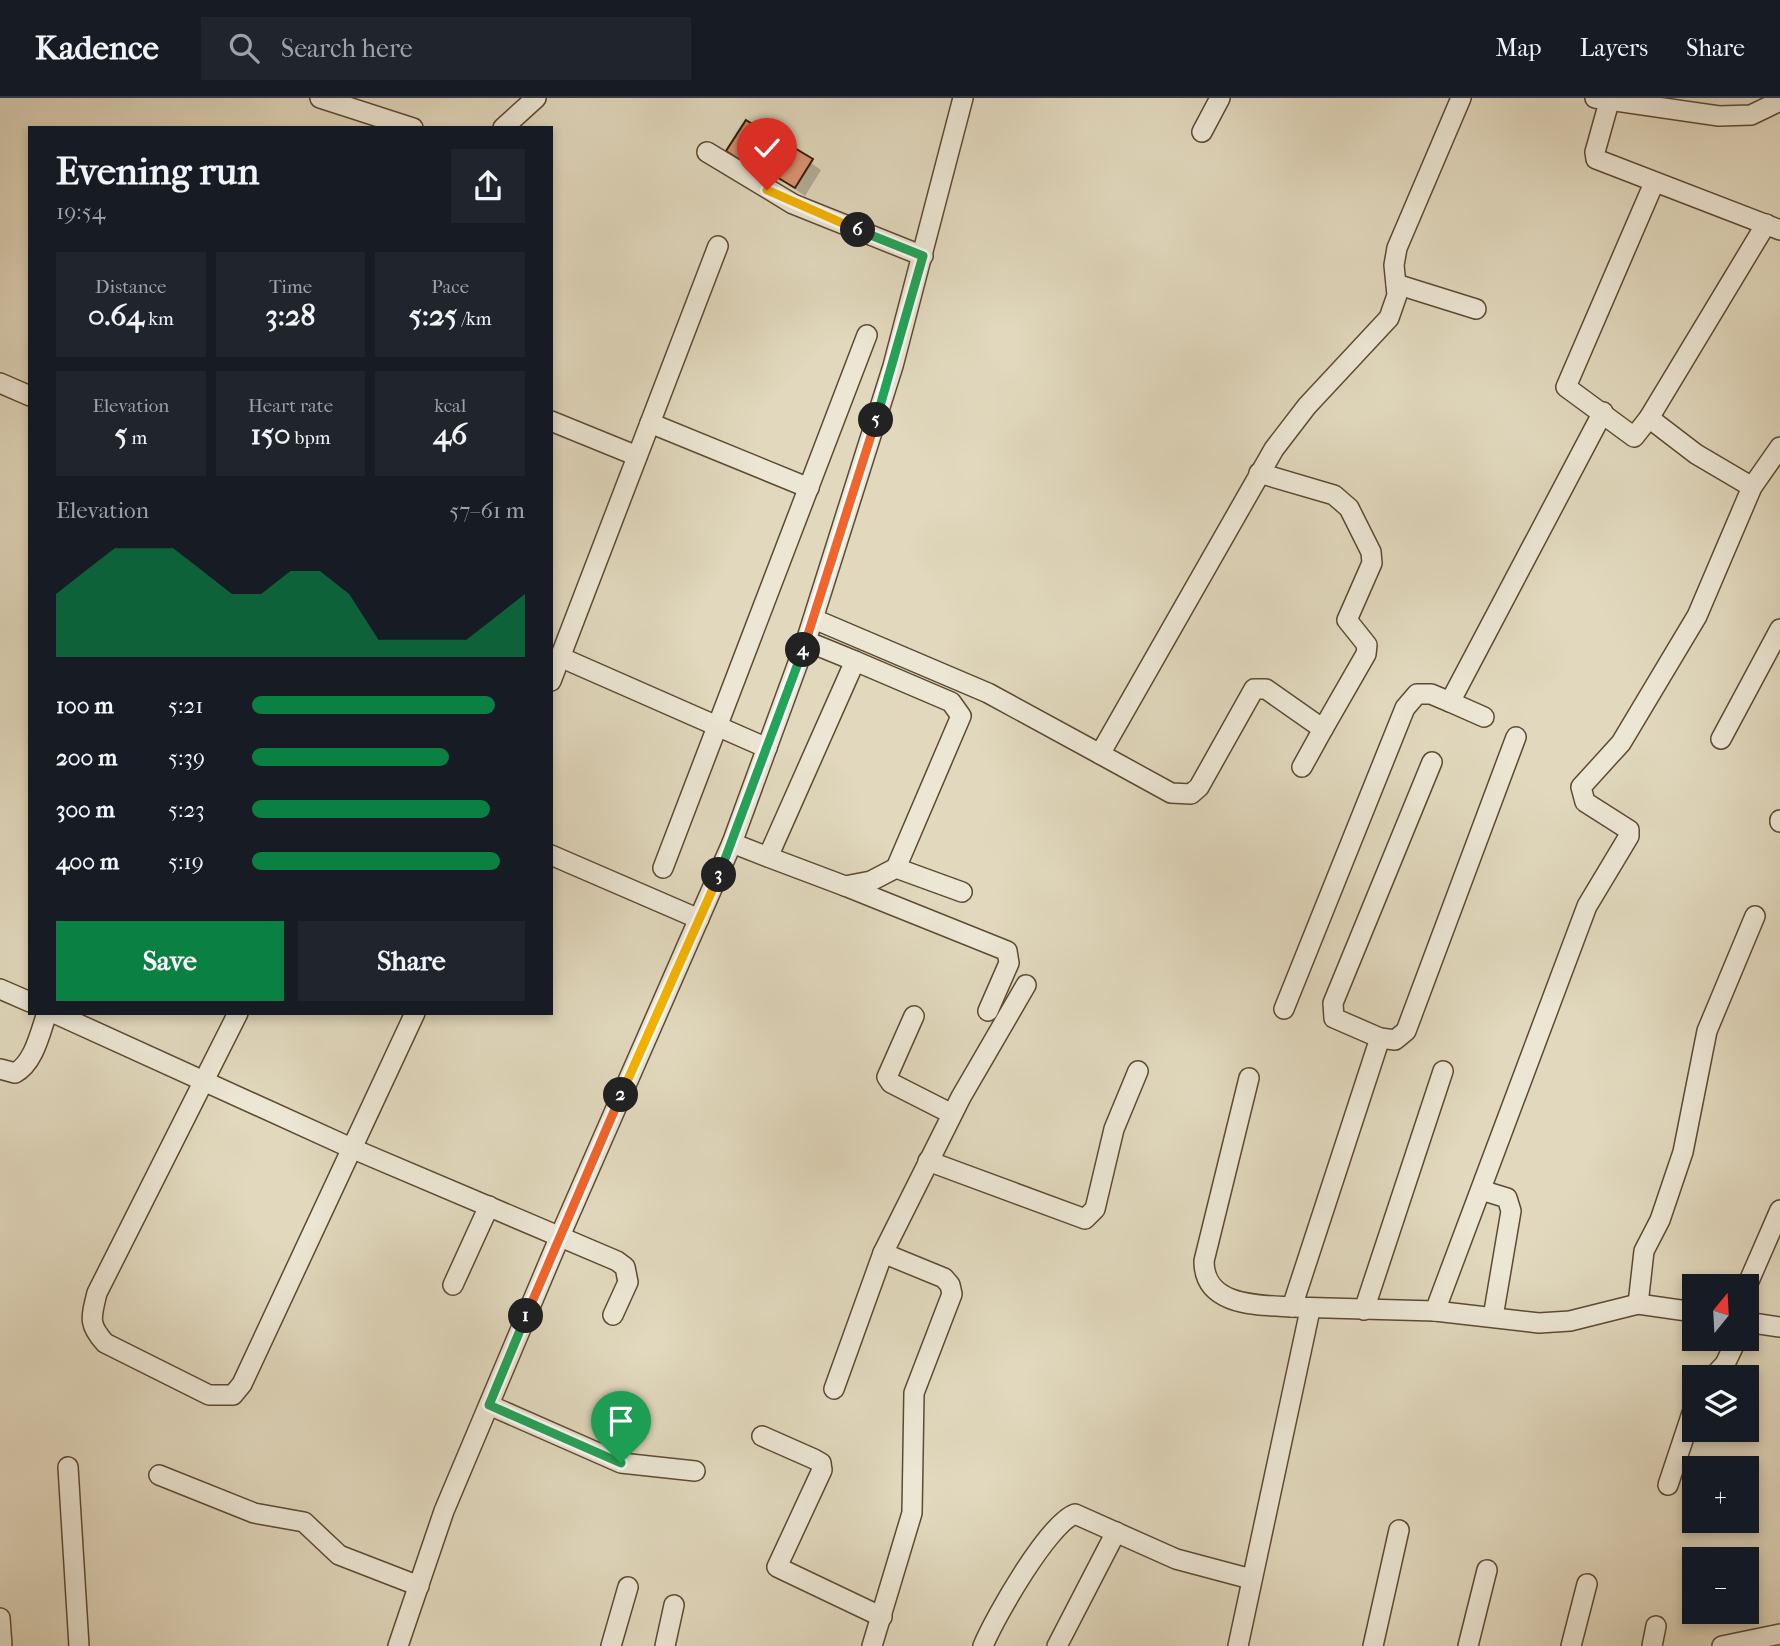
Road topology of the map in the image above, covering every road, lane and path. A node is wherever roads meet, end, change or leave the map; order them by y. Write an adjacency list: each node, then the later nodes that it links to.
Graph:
1 (320, 98): 8 (street)
2 (536, 98): 9 (street)
3 (963, 98): 15 (street)
4 (1220, 98): 10 (street)
5 (1461, 98): 16 (street)
6 (1602, 100): 7 (street); 12 (street)
7 (1780, 102)
8 (406, 126)
9 (505, 126)
10 (1202, 132)
11 (707, 152): 15 (street)
12 (1654, 184): 13 (street); 21 (street)
13 (1773, 226): 22 (street)
14 (718, 246): 24 (street)
15 (923, 256): 30 (street)
16 (1396, 284): 17 (street); 27 (street)
17 (1476, 309)
18 (867, 335): 29 (street)
19 (0, 383): 20 (street)
20 (28, 395)
21 (1603, 412): 22 (street); 36 (street)
22 (1649, 418): 28 (street)
23 (553, 422): 26 (street)
24 (650, 423): 26 (street); 29 (street)
25 (1780, 447): 28 (street)
26 (637, 456): 33 (street)
27 (1259, 473): 39 (street); 43 (street)
28 (1752, 487): 74 (street)
29 (809, 488): 38 (street)
30 (814, 619): 32 (street); 43 (street)
31 (1780, 629): 41 (street)
32 (806, 641): 34 (street); 42 (street)
33 (560, 657): 35 (street); 38 (street)
34 (855, 661): 48 (street); 50 (street)
35 (553, 676)
36 (1450, 702): 37 (street); 58 (street)
37 (1484, 717)
38 (719, 727): 42 (street); 49 (street)
39 (1323, 729): 43 (street); 45 (street)
40 (1516, 737): 65 (street)
41 (1721, 739)
42 (767, 748): 46 (street)
43 (1100, 754)
44 (1432, 762): 65 (street)
45 (1303, 767)
46 (732, 843): 48 (street); 54 (street)
47 (553, 856): 54 (street)
48 (768, 857): 51 (street)
49 (663, 868)
50 (896, 868): 51 (street); 52 (street)
51 (845, 886): 59 (street)
52 (962, 892)
53 (1755, 916): 81 (street)
54 (699, 919): 77 (street)
55 (1026, 985): 71 (street)
56 (0, 989): 57 (street)
57 (28, 1001)
58 (1284, 1009)
59 (988, 1011)
60 (46, 1015): 66 (street)
61 (58, 1015): 70 (street)
62 (237, 1015): 70 (street)
63 (414, 1015): 72 (street)
64 (914, 1016): 71 (street)
65 (1380, 1038): 82 (street)
66 (0, 1069)
67 (1138, 1070): 73 (street)
68 (1443, 1071): 83 (street)
69 (1249, 1078): 82 (street)
70 (204, 1081): 72 (street); 72 (street)
71 (952, 1114): 73 (street)
72 (351, 1148): 75 (street)
73 (928, 1161): 78 (street)
74 (1481, 1190): 85 (street); 87 (street)
75 (489, 1206): 77 (street); 80 (street)
76 (1780, 1210): 79 (street)
77 (560, 1236): 86 (street); 91 (street)
78 (883, 1252): 90 (street); 106 (street)
79 (1752, 1274)
80 (453, 1285)
81 (1638, 1304): 84 (street); 87 (street)
82 (1301, 1308): 83 (street); 101 (street)
83 (1364, 1310): 85 (street)
84 (1682, 1310)
85 (1435, 1311): 87 (street)
86 (613, 1315)
87 (1493, 1317)
88 (1759, 1324): 89 (street)
89 (1780, 1327)
90 (834, 1389)
91 (489, 1405): 95 (street); 103 (street)
92 (762, 1436): 106 (street)
93 (1682, 1442): 97 (street)
94 (68, 1467): 111 (street)
95 (695, 1471)
96 (159, 1475): 103 (street)
97 (1668, 1485)
98 (1399, 1530): 119 (street)
99 (1116, 1532): 101 (street); 116 (street); 117 (street)
100 (1487, 1570): 120 (street)
101 (1251, 1579): 118 (street)
102 (1587, 1584): 121 (street)
103 (419, 1586): 112 (street)
104 (628, 1587): 113 (street)
105 (674, 1605): 114 (street)
106 (882, 1617): 115 (street)
107 (0, 1618): 110 (street)
108 (1656, 1626): 122 (street)
109 (1780, 1634): 123 (street)
110 (2, 1646)
111 (79, 1646)
112 (398, 1646)
113 (611, 1646)
114 (665, 1646)
115 (872, 1646)
116 (983, 1646)
117 (1057, 1646)
118 (1238, 1646)
119 (1373, 1646)
120 (1468, 1646)
121 (1571, 1646)
122 (1652, 1646)
123 (1722, 1646)

